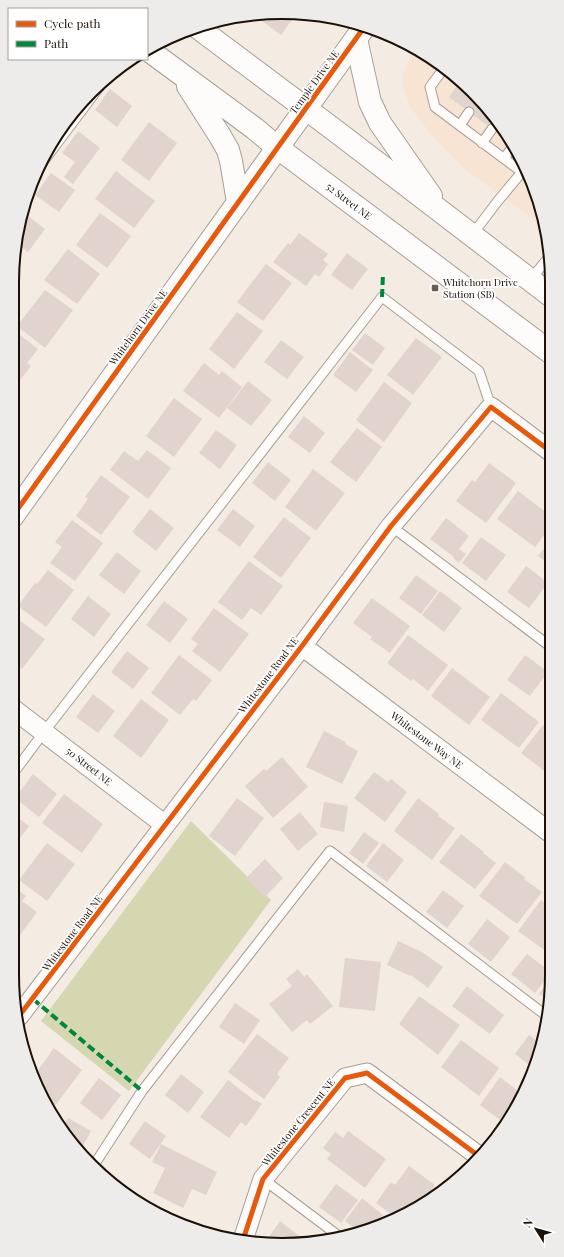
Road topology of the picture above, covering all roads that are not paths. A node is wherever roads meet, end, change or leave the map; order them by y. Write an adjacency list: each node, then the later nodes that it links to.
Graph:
1 (203, 31): 6 (main road)
2 (360, 33): 6 (main road, Temple Drive NE); 17 (main road)
3 (153, 53): 5 (main road, 52 Street NE)
4 (441, 72): 8 (lane)
5 (180, 74): 11 (main road, 52 Street NE); 16 (main road)
6 (305, 109): 11 (main road, Temple Drive NE); 17 (main road)
7 (469, 112): 8 (lane)
8 (460, 125): 10 (lane)
9 (492, 129): 10 (lane)
10 (482, 142): 13 (lane)
11 (278, 148): 16 (main road, Whitehorn Drive NE); 22 (main road, 52 Street NE)
12 (510, 151): 13 (lane)
13 (504, 158): 14 (lane)
14 (519, 168)
15 (522, 175): 18 (lane)
16 (238, 202): 25 (main road, Whitehorn Drive NE)
17 (444, 213): 18 (main road)
18 (472, 235): 20 (main road)
19 (544, 263): 20 (lane)
20 (530, 280): 21 (main road)
21 (545, 291)
22 (545, 348)
23 (491, 407): 24 (street); 26 (street, Whitestone Road NE); 30 (lane)
24 (545, 447)
25 (19, 507)
26 (391, 526): 27 (lane); 28 (street, Whitestone Road NE)
27 (545, 642)
28 (302, 646): 32 (street, Whitestone Road NE); 33 (street, Whitestone Way NE)
29 (19, 713): 30 (street, 50 Street NE)
30 (44, 732): 31 (lane); 32 (street, 50 Street NE)
31 (19, 766)
32 (165, 825): 34 (street, Whitestone Road NE)
33 (545, 829)
34 (22, 1013)
35 (542, 1013): 37 (lane)
36 (475, 1153): 38 (street, Whitestone Crescent NE)
37 (96, 1161)
38 (263, 1179): 39 (lane); 40 (street, Whitestone Crescent NE)
39 (334, 1233)
40 (245, 1235)

